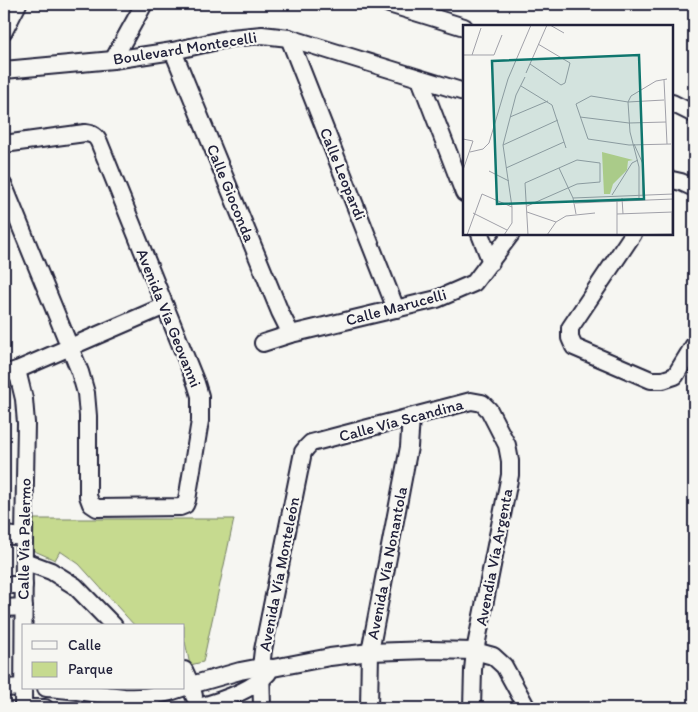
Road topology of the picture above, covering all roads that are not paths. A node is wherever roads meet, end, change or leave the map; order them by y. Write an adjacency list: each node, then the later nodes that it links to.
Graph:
1 (18, 4): 5 (street)
2 (144, 4): 8 (street)
3 (389, 4): 4 (street)
4 (463, 27)
5 (4, 31)
6 (289, 38): 7 (street, Boulevard Montecelli); 10 (street, Boulevard Montecelli); 24 (street, Calle Leopardi)
7 (172, 51): 8 (street, Boulevard Montecelli); 25 (street, Calle Gioconda)
8 (112, 60): 9 (street, Boulevard Montecelli)
9 (4, 70)
10 (420, 79): 11 (street, Boulevard Montecelli); 18 (street)
11 (463, 92)
12 (673, 104): 13 (street)
13 (694, 114)
14 (4, 144): 23 (street, Avenida Vía Geovanni)
15 (673, 181): 17 (street)
16 (4, 186): 28 (street)
17 (694, 188)
18 (463, 190)
19 (480, 235): 22 (street)
20 (510, 235): 22 (street, Calle Marucelli)
21 (633, 235): 27 (street)
22 (491, 262): 24 (street, Calle Marucelli)
23 (165, 306): 28 (street); 28 (street, Avenida Vía Geovanni)
24 (396, 309): 25 (street, Calle Marucelli)
25 (291, 334): 26 (street, Calle Marucelli)
26 (262, 343)
27 (694, 345)
28 (70, 347): 29 (street)
29 (10, 372): 34 (street, Calle Vía Palermo)
30 (489, 410): 31 (street, Calle Vía Scandina); 42 (street, Avendia Vía Argenta)
31 (410, 417): 32 (street, Calle Vía Scandina); 43 (street, Avenida Vía Nonantola)
32 (312, 443): 44 (street, Avenida Vía Monteleón)
33 (4, 535): 34 (street)
34 (24, 537): 35 (street, Calle Vía Palermo)
35 (24, 561): 37 (street, Calle Vía Palermo); 41 (street)
36 (4, 585): 37 (street)
37 (24, 585): 38 (street, Calle Vía Palermo)
38 (24, 607): 39 (street); 40 (street, Calle Vía Palermo)
39 (4, 608)
40 (24, 624)
41 (112, 624)
42 (475, 651): 43 (street); 57 (street, Avendia Vía Argenta); 58 (street)
43 (370, 652): 44 (street); 56 (street, Avenida Vía Nonantola)
44 (265, 672): 46 (street); 54 (street); 55 (street, Avenida Vía Monteleón)
45 (22, 687): 47 (street)
46 (185, 687): 54 (street)
47 (4, 688)
48 (24, 690): 51 (street, Calle Vía Palermo)
49 (69, 690): 50 (street)
50 (174, 690)
51 (23, 708)
52 (31, 708): 53 (street)
53 (45, 708)
54 (196, 708)
55 (262, 708)
56 (369, 708)
57 (472, 708)
58 (527, 708)

